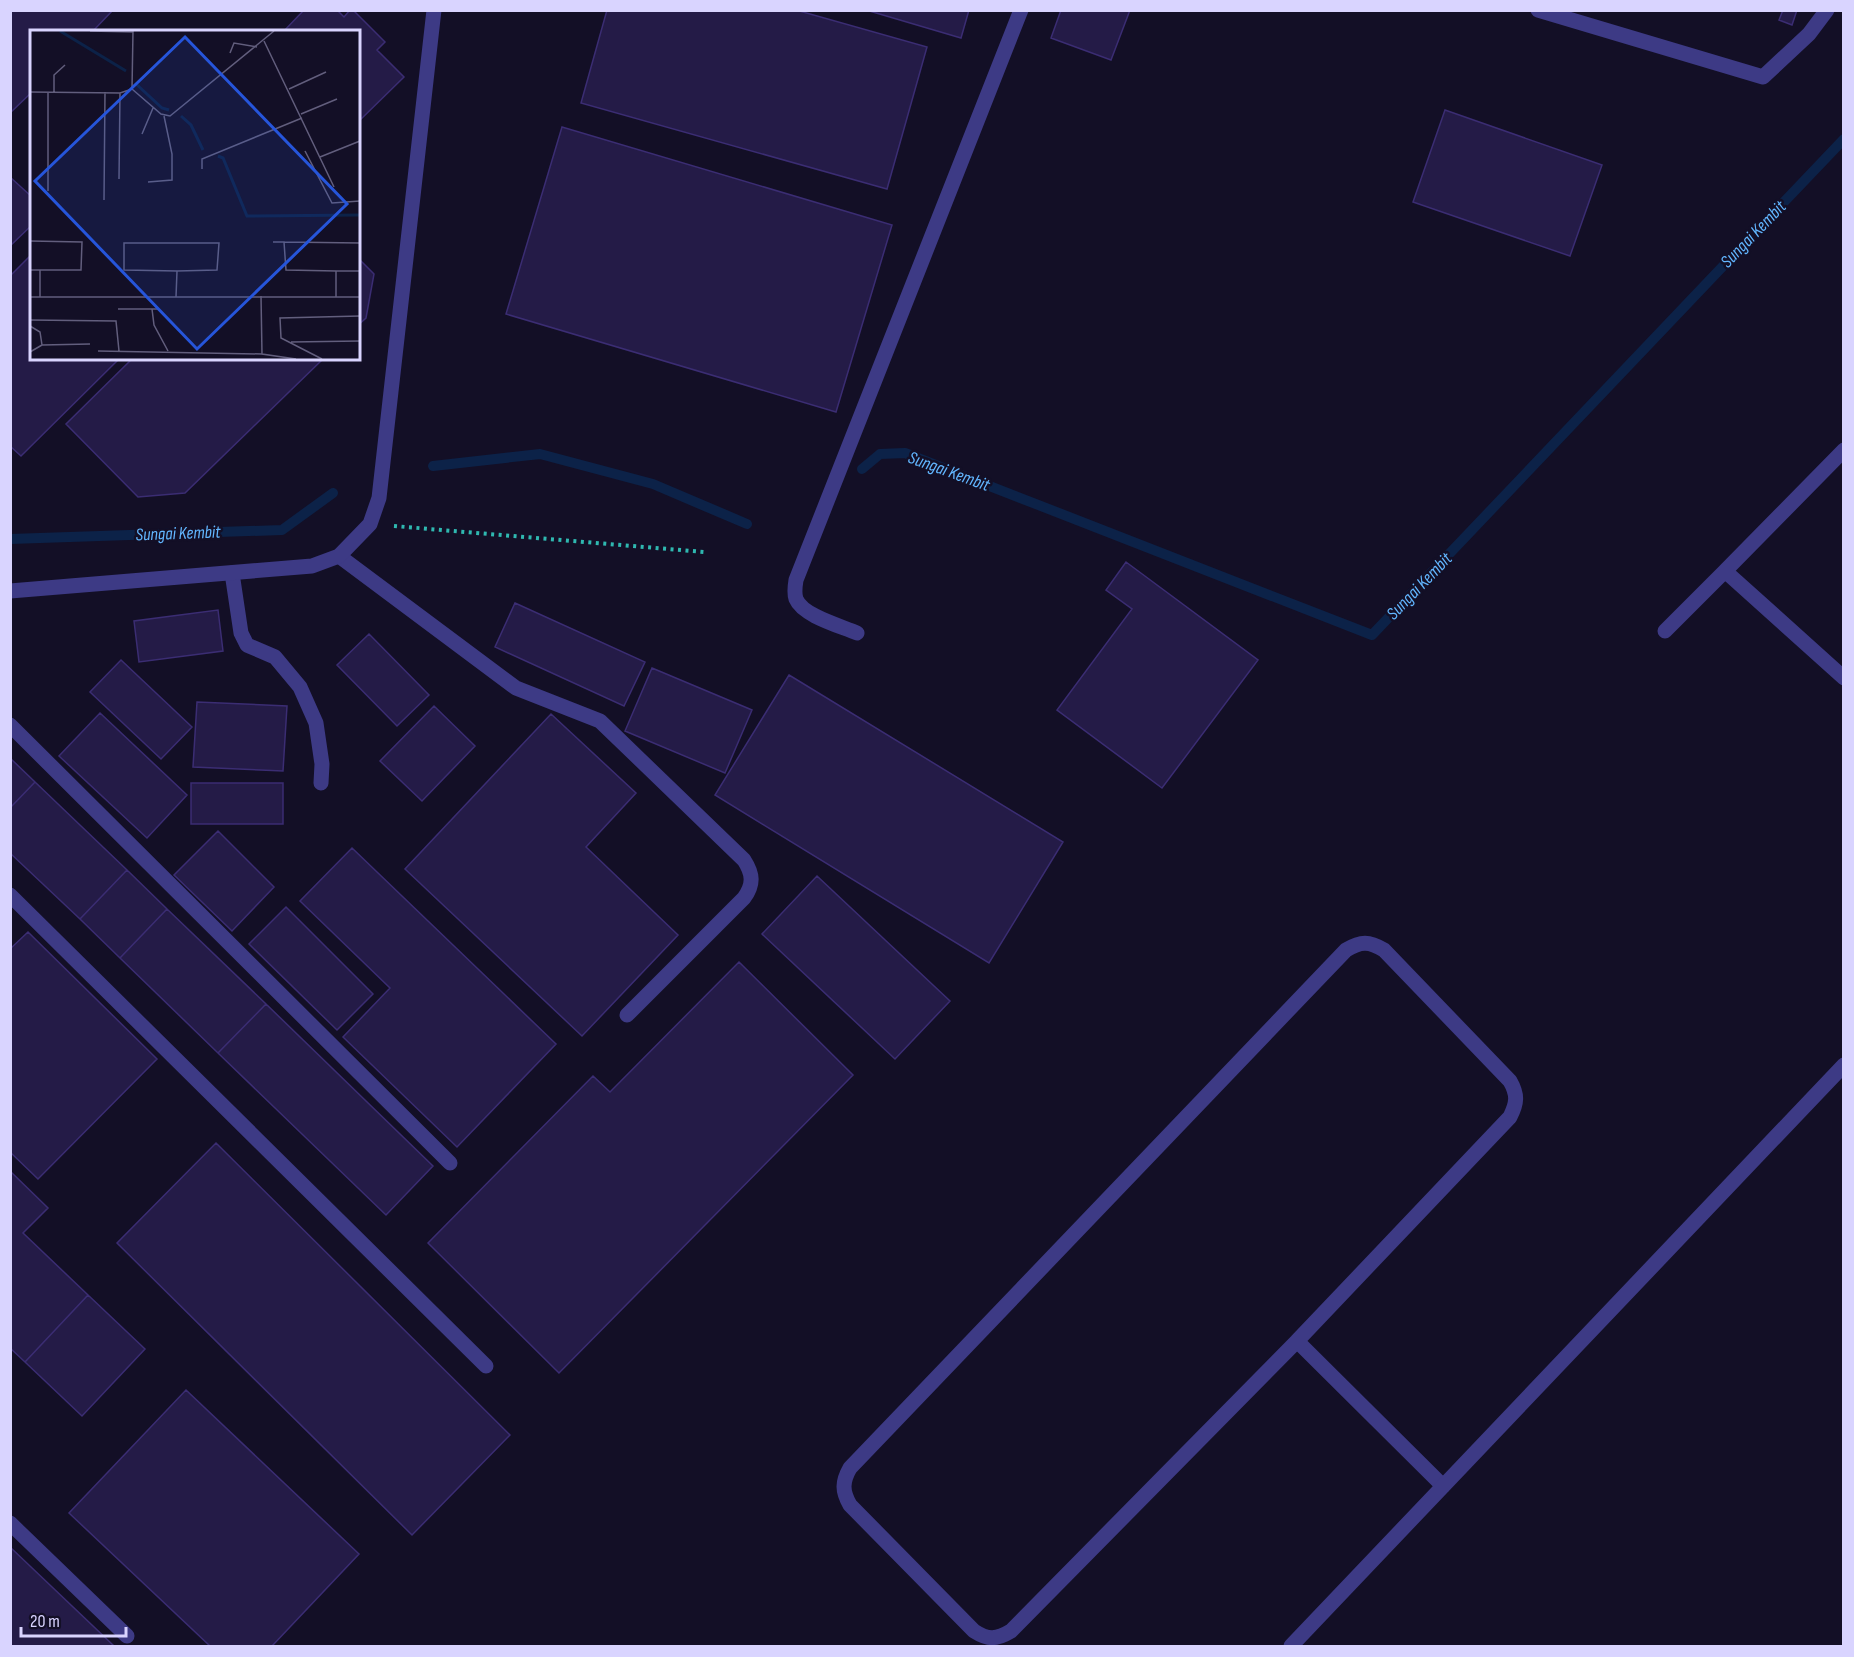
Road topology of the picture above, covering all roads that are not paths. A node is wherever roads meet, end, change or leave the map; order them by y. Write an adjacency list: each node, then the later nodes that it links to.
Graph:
1 (434, 10): 6 (street)
2 (1021, 10): 11 (street)
3 (1538, 10): 4 (street)
4 (1827, 10)
5 (1844, 450): 7 (street)
6 (339, 556): 8 (street); 16 (street)
7 (1725, 571): 10 (street); 12 (street)
8 (232, 573): 9 (street); 14 (street)
9 (10, 591)
10 (1665, 631)
11 (858, 633)
12 (1844, 678)
13 (10, 725): 18 (street)
14 (321, 783)
15 (10, 895): 20 (street)
16 (627, 1015)
17 (1844, 1065): 21 (street)
18 (450, 1163)
19 (1297, 1341): 19 (street); 21 (street)
20 (486, 1366)
21 (1443, 1486): 24 (street)
22 (10, 1523): 23 (street)
23 (127, 1636)
24 (1291, 1647)

